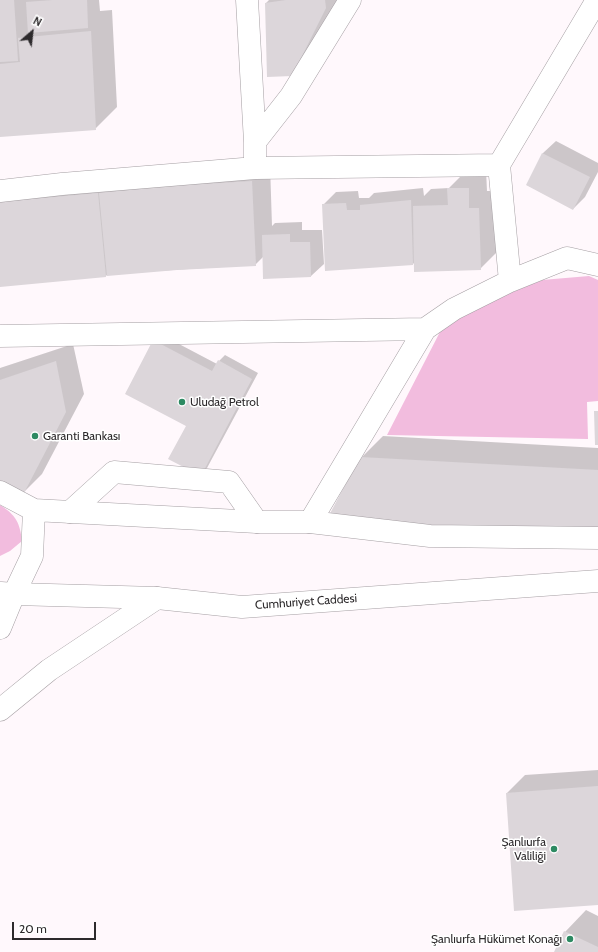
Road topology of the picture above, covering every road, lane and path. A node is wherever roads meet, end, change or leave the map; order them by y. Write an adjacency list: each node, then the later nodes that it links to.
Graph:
1 (247, 0): 4 (street)
2 (350, 0): 4 (street)
3 (597, 0): 5 (street)
4 (255, 142): 6 (street)
5 (499, 165): 6 (street); 9 (street)
6 (255, 168): 7 (street)
7 (0, 191)
8 (598, 265): 9 (street)
9 (510, 281): 10 (street)
10 (425, 329): 11 (street); 16 (street)
11 (0, 336)
12 (0, 492): 13 (street)
13 (34, 510): 14 (street); 19 (street)
14 (70, 512): 15 (street); 15 (street)
15 (257, 522): 16 (street)
16 (310, 522): 17 (street)
17 (598, 538)
18 (598, 581): 20 (street, Cumhuriyet Caddesi)
19 (7, 593): 20 (street, Cumhuriyet Caddesi); 21 (street)
20 (157, 598): 22 (street)
21 (0, 628)
22 (0, 710)

